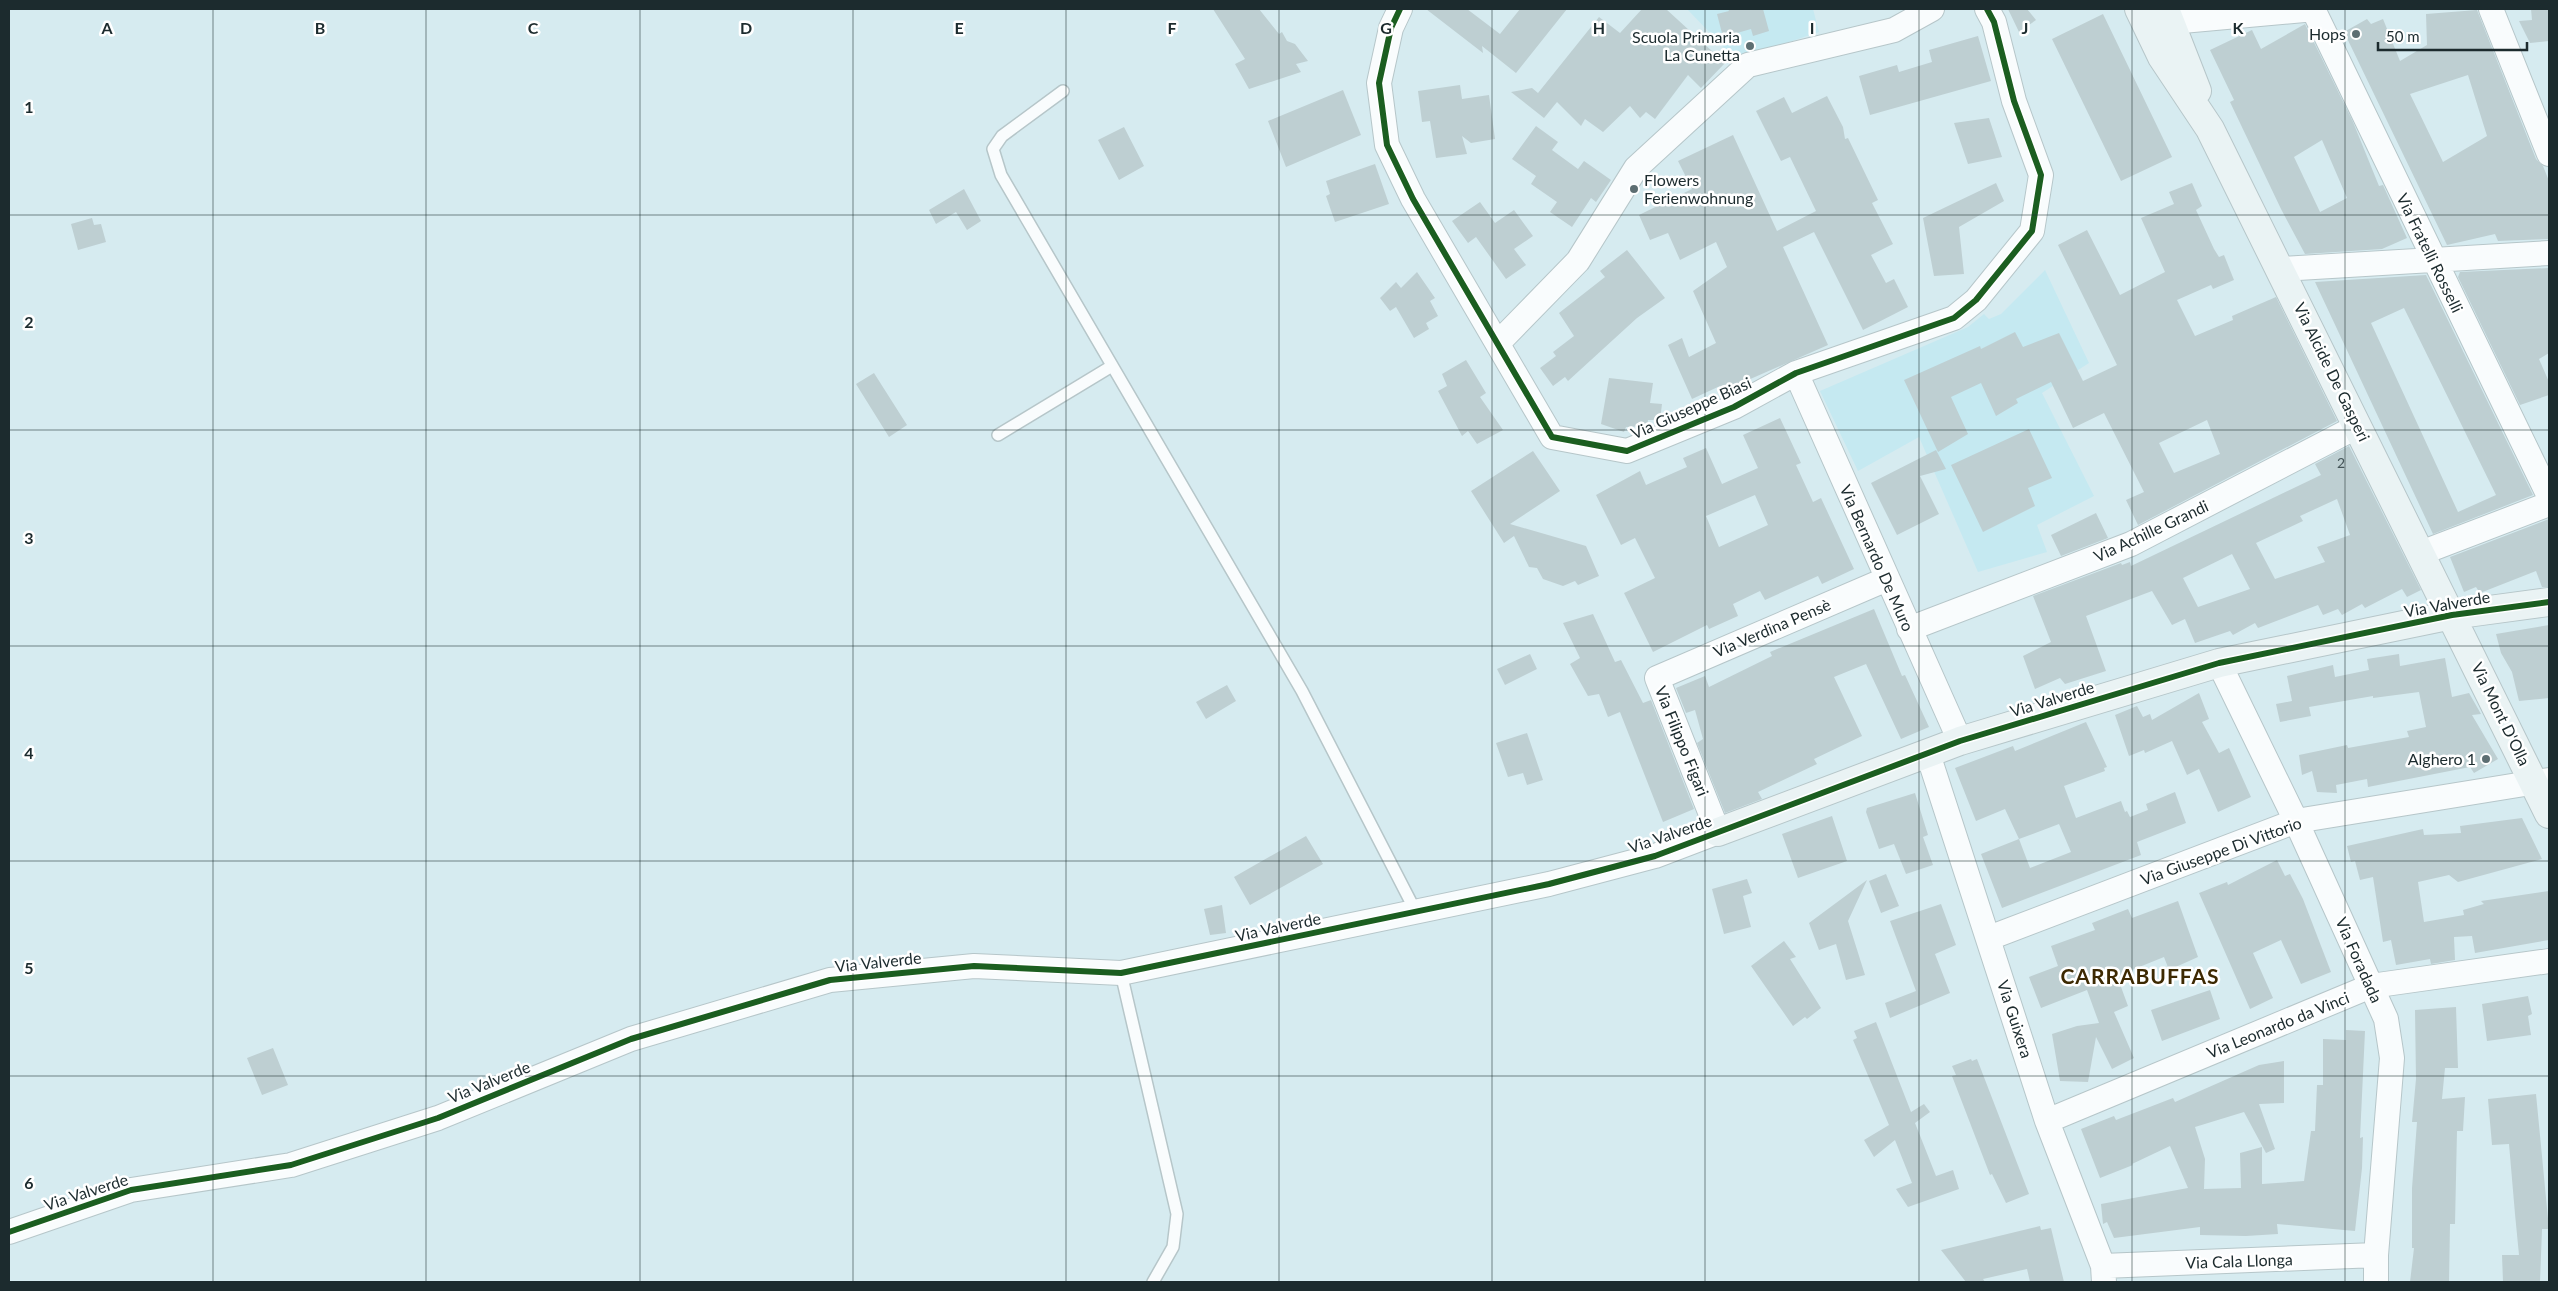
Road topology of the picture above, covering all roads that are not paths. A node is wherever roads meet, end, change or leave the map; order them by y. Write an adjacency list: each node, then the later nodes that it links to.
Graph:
1 (1400, 9): 12 (street, Via Giuseppe Biasi)
2 (1932, 9): 12 (street)
3 (1987, 9): 14 (street, Via Giuseppe Biasi)
4 (2314, 9): 6 (street); 10 (street, Via Fratelli Rosselli)
5 (2491, 9): 8 (street)
6 (2156, 17): 11 (street, Via Alcide De Gasperi)
7 (1063, 91): 13 (lane)
8 (2549, 154)
9 (2549, 253): 10 (street)
10 (2433, 260): 11 (street); 17 (street, Via Fratelli Rosselli)
11 (2281, 268): 15 (street, Via Alcide De Gasperi)
12 (1499, 342): 14 (street, Via Giuseppe Biasi)
13 (1112, 366): 16 (lane); 32 (lane)
14 (1796, 374): 20 (street, Via Bernardo De Muro)
15 (2358, 426): 19 (street, Via Alcide De Gasperi); 23 (street, Via Achille Grandi)
16 (998, 435)
17 (2549, 496)
18 (2549, 504): 19 (street)
19 (2421, 553): 22 (street, Via Alcide De Gasperi)
20 (1887, 579): 23 (street, Via Bernardo De Muro); 25 (street, Via Verdina Pensè)
21 (2549, 602): 22 (street, Via Valverde)
22 (2452, 615): 24 (street, Via Valverde); 28 (street, Via Mont D'Olla)
23 (1908, 629): 26 (street, Via Bernardo De Muro)
24 (2219, 663): 26 (street, Via Valverde); 30 (street, Via Foradada)
25 (1657, 678): 31 (street, Via Filippo Figari)
26 (1960, 741): 27 (street, Via Valverde)
27 (1928, 754): 31 (street, Via Valverde); 33 (street, Via Guixera)
28 (2542, 781): 29 (street, Via Mont D'Olla); 30 (street, Via Giuseppe Di Vittorio)
29 (2549, 814)
30 (2296, 821): 33 (street, Via Giuseppe Di Vittorio); 36 (street, Via Foradada)
31 (1718, 832): 32 (street, Via Valverde)
32 (1416, 912): 35 (street, Via Valverde)
33 (1989, 938): 37 (street, Via Guixera)
34 (2549, 961): 36 (street, Via Leonardo da Vinci)
35 (1121, 973): 38 (street, Via Valverde); 41 (lane)
36 (2371, 986): 37 (street, Via Leonardo da Vinci); 39 (street, Via Foradada)
37 (2047, 1120): 40 (street, Via Guixera)
38 (9, 1232)
39 (2376, 1255): 40 (street, Via Cala Llonga); 42 (street, Via Foradada)
40 (2103, 1274)
41 (1153, 1282)
42 (2376, 1282)

